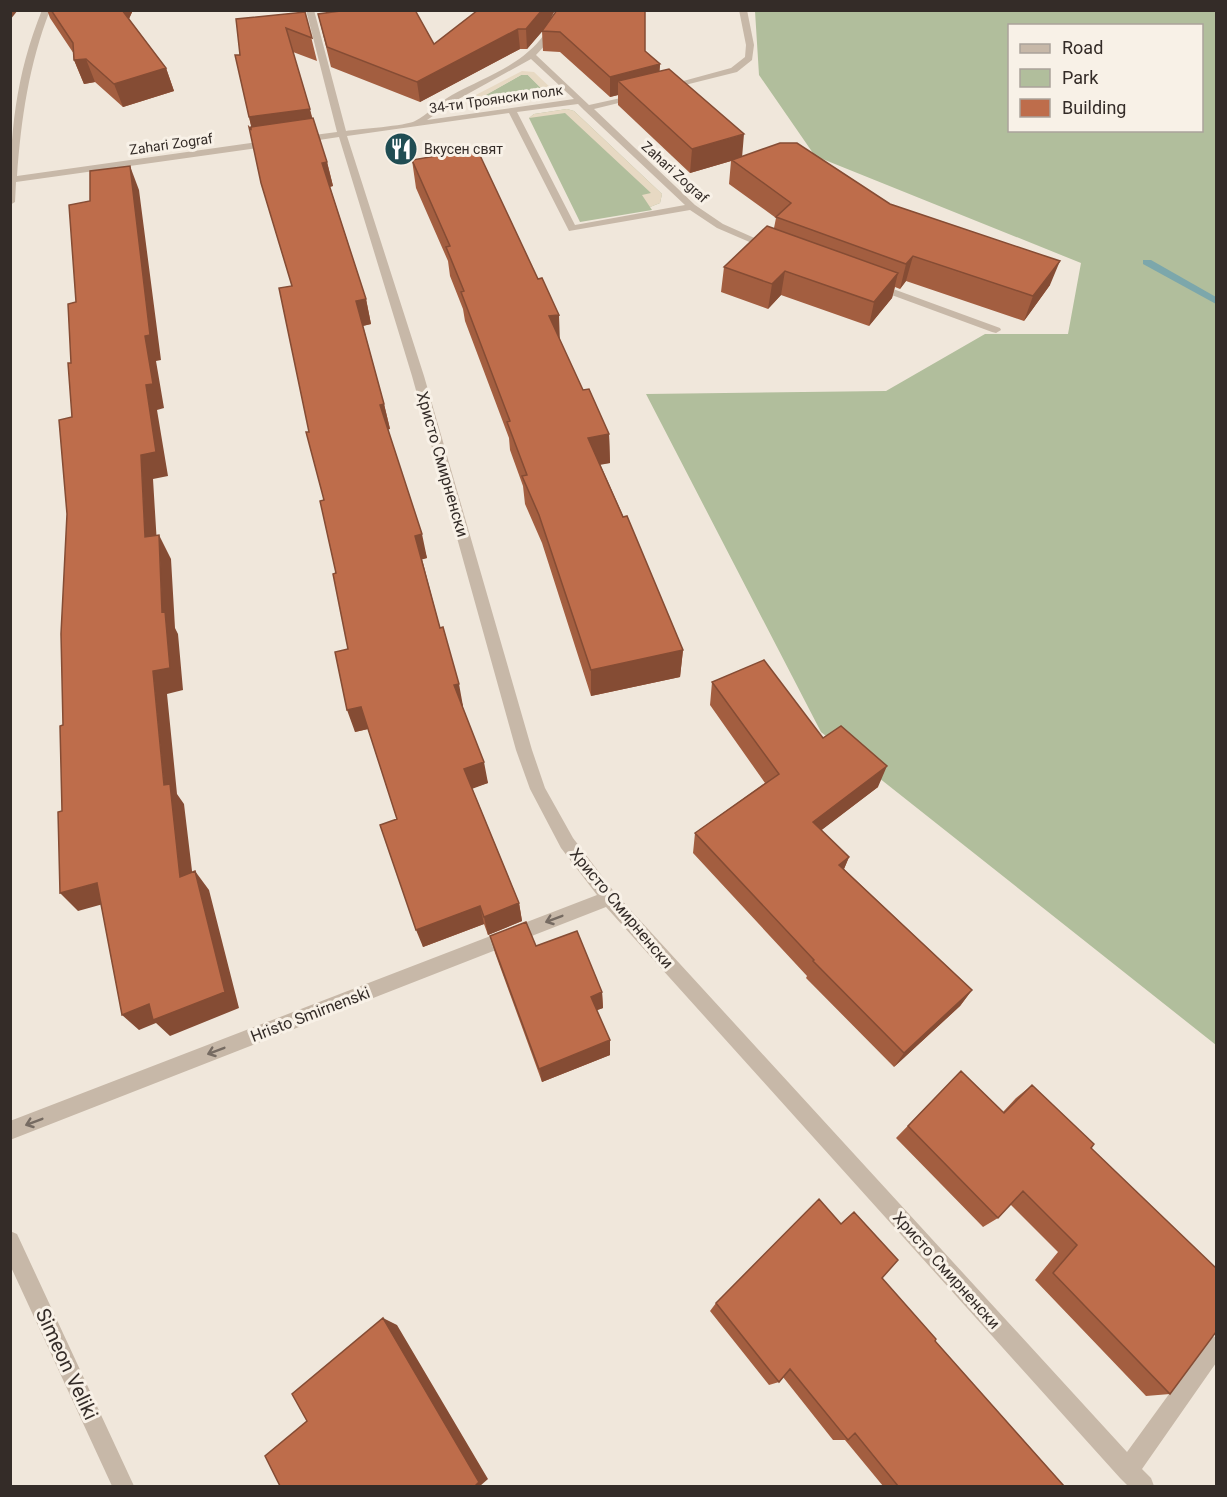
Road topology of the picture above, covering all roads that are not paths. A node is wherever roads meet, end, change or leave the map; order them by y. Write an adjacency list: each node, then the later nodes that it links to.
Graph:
1 (46, 10): 12 (street)
2 (310, 10): 11 (street, Христо Смирненски)
3 (560, 10): 5 (street, Zahari Zograf)
4 (743, 10): 6 (street)
5 (532, 55): 8 (street, Zahari Zograf); 10 (street, Zahari Zograf)
6 (656, 91)
7 (645, 94): 8 (street, 34-ти Троянски полк)
8 (583, 104): 9 (street, 34-ти Троянски полк); 14 (street, Zahari Zograf)
9 (512, 111): 10 (street, 34-ти Троянски полк); 14 (street)
10 (415, 124): 11 (street, Zahari Zograf)
11 (342, 134): 12 (street, Zahari Zograf); 18 (street, Христо Смирненски)
12 (11, 180): 13 (street)
13 (10, 202)
14 (692, 207): 15 (street, Zahari Zograf)
15 (782, 252)
16 (867, 283): 17 (street)
17 (996, 330)
18 (609, 898): 19 (street, Hristo Smirnenski, one-way to 19); 22 (street, Христо Смирненски)
19 (10, 1131)
20 (10, 1241): 23 (street, Simeon Veliki)
21 (1216, 1346): 22 (street)
22 (1128, 1470): 24 (street, Христо Смирненски)
23 (123, 1486)
24 (1143, 1486)

